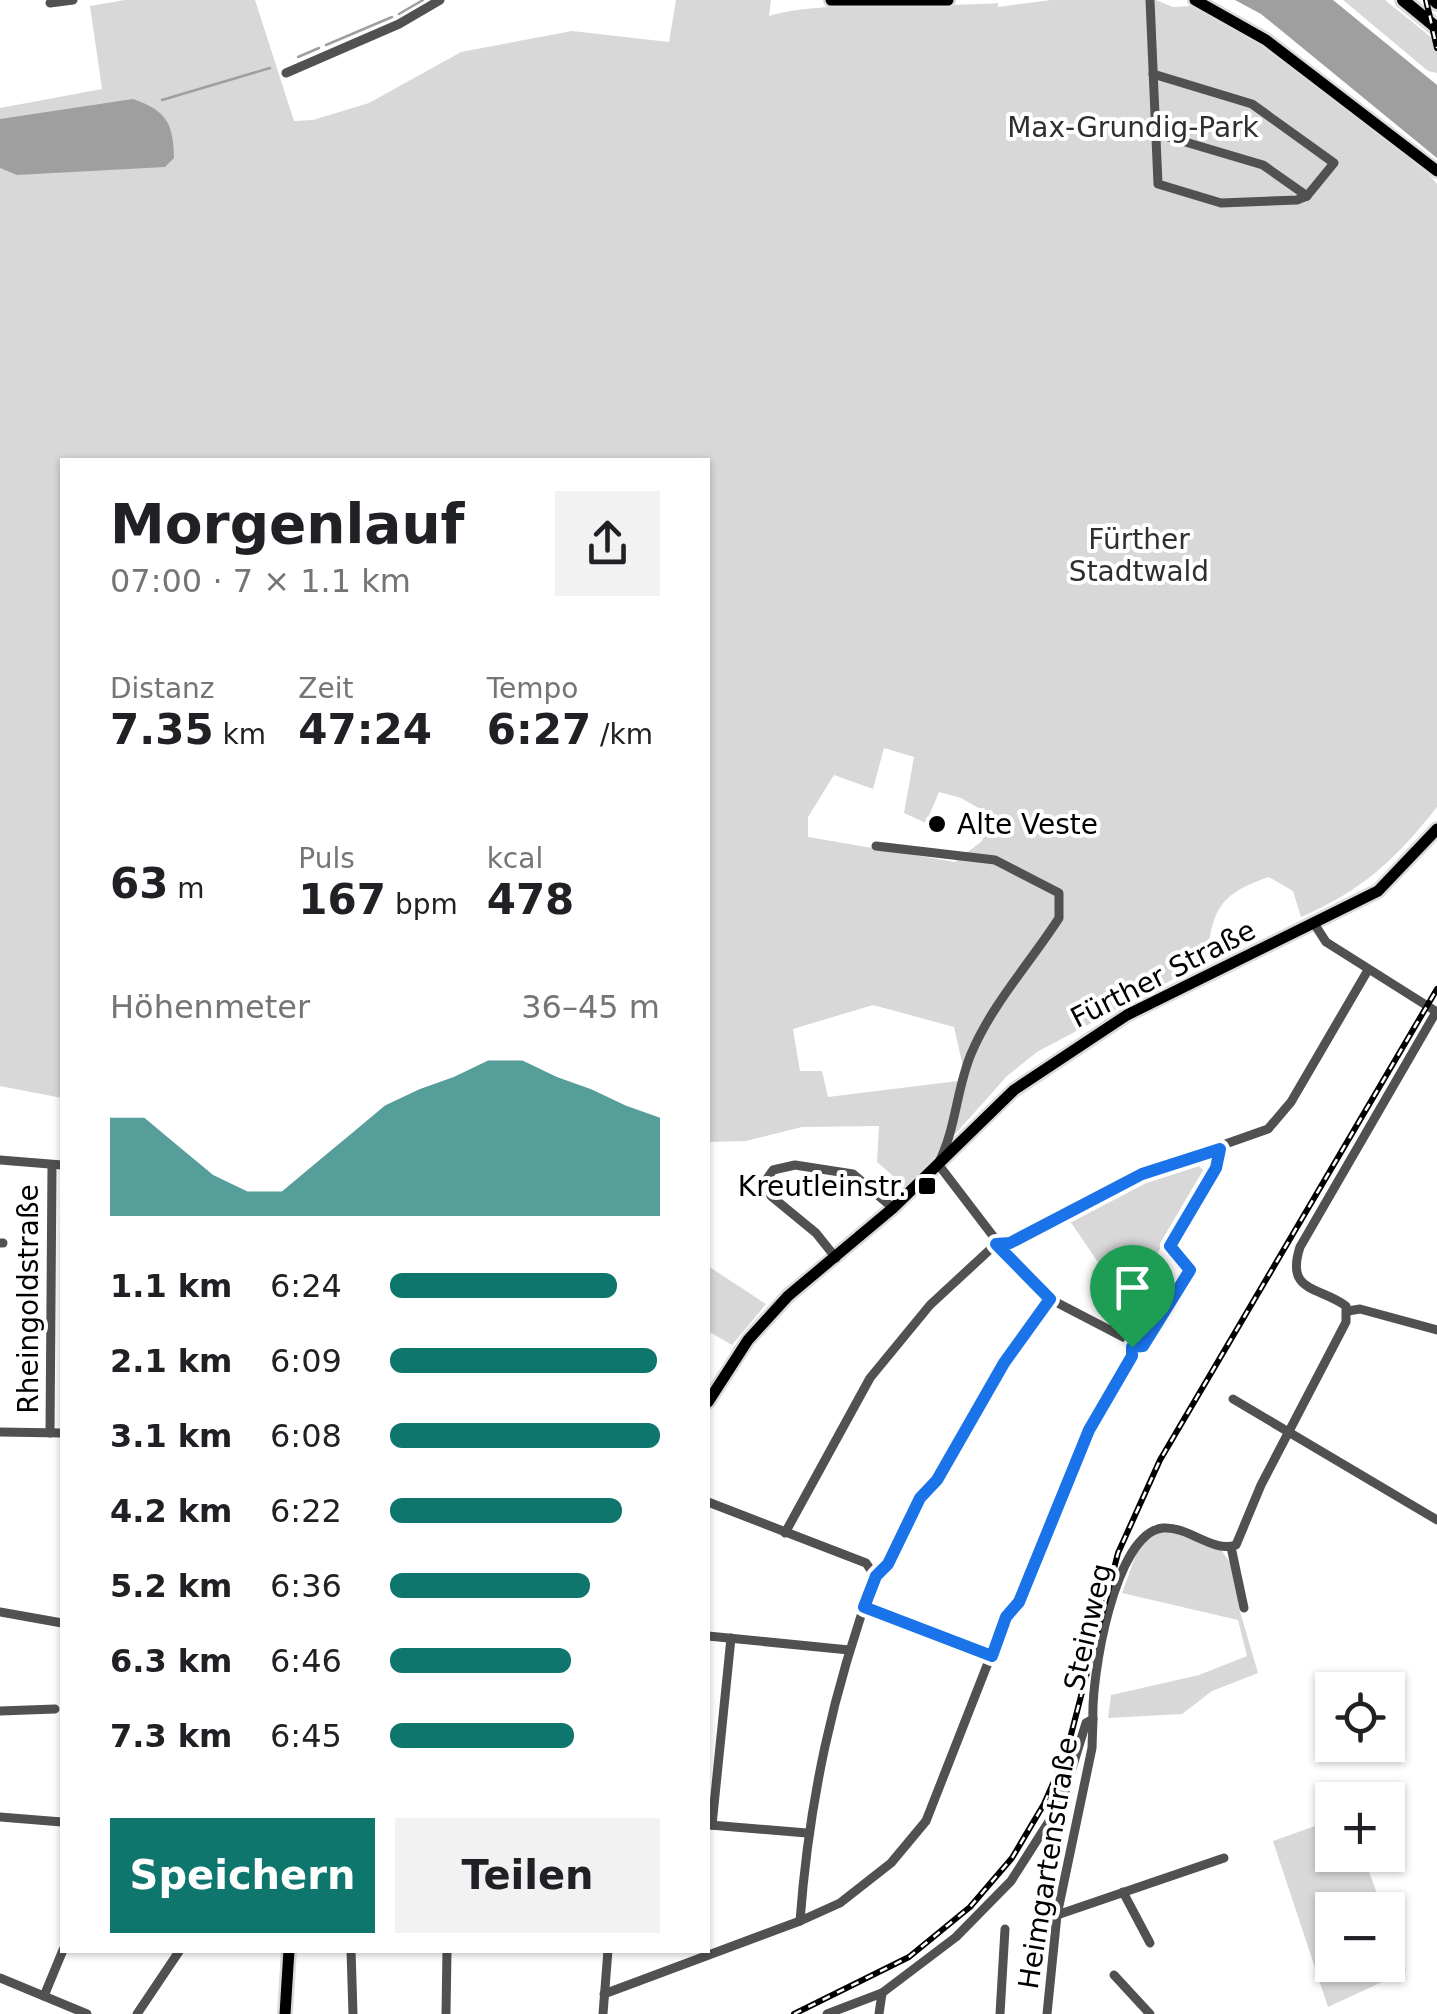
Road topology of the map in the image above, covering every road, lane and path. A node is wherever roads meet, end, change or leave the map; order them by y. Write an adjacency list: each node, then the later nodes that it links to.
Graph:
1 (73, 0): 8 (street)
2 (440, 0): 10 (street)
3 (831, 0): 4 (main road)
4 (948, 0)
5 (1150, 0): 11 (street)
6 (1195, 0): 13 (main road)
7 (1403, 0): 9 (highway)
8 (50, 3)
9 (1437, 28)
10 (286, 72)
11 (1153, 74): 12 (street); 14 (street)
12 (1156, 133): 14 (street); 14 (street)
13 (1437, 170)
14 (1306, 196)
15 (1437, 829): 17 (main road, Fürther Straße)
16 (876, 846): 22 (street)
17 (1315, 925): 18 (street); 22 (main road, Fürther Straße)
18 (1368, 970): 19 (street); 20 (street)
19 (1437, 1012): 28 (street)
20 (1220, 1149): 25 (street); 30 (street)
21 (0, 1160): 23 (street)
22 (938, 1164): 24 (main road, Fürther Straße); 25 (street)
23 (57, 1165): 35 (street, Rheingoldstraße)
24 (894, 1208): 26 (main road, Fürther Straße); 26 (street)
25 (996, 1244): 27 (street); 39 (street)
26 (836, 1258): 31 (main road, Fürther Straße)
27 (1050, 1299): 30 (street); 41 (street)
28 (1348, 1311): 29 (street); 33 (street)
29 (1437, 1330)
30 (1137, 1347): 49 (street)
31 (710, 1397)
32 (1233, 1399): 33 (street)
33 (1290, 1430): 38 (street); 40 (street)
34 (0, 1432): 35 (street)
35 (50, 1433): 36 (street)
36 (60, 1433)
37 (710, 1503): 39 (street)
38 (1437, 1520)
39 (784, 1532): 41 (street)
40 (1234, 1546): 43 (street); 52 (street, Steinweg)
41 (876, 1576): 42 (street)
42 (864, 1607): 48 (street); 49 (street)
43 (1244, 1608)
44 (0, 1612): 45 (street)
45 (60, 1623)
46 (710, 1636): 47 (street)
47 (732, 1638): 48 (street); 57 (street)
48 (849, 1650): 58 (street)
49 (992, 1656): 62 (street)
50 (55, 1708): 51 (street)
51 (0, 1711)
52 (1092, 1719): 53 (street, Steinweg); 54 (street, Heimgartenstraße)
53 (1062, 1801): 54 (street); 75 (street, Steinweg)
54 (1076, 1806): 61 (street, Heimgartenstraße)
55 (0, 1817): 56 (street)
56 (60, 1822)
57 (710, 1825): 58 (street)
58 (807, 1833): 62 (street)
59 (1224, 1858): 60 (street)
60 (1124, 1892): 61 (street); 64 (street)
61 (1057, 1915): 87 (street, Heimgartenstraße)
62 (800, 1921): 65 (street)
63 (1005, 1929): 86 (street)
64 (1150, 1942)
65 (710, 1951)
66 (62, 1953): 77 (street)
67 (178, 1953): 79 (street)
68 (289, 1953): 80 (main road)
69 (351, 1953): 81 (street)
70 (446, 1953): 82 (street)
71 (608, 1953): 76 (street)
72 (704, 1953): 76 (street)
73 (1114, 1975): 88 (street)
74 (0, 1978): 77 (street)
75 (882, 1993): 84 (street, Steinweg); 85 (street)
76 (604, 1994): 83 (street)
77 (44, 1996): 78 (street)
78 (87, 2014)
79 (137, 2014)
80 (285, 2014)
81 (353, 2014)
82 (446, 2014)
83 (603, 2014)
84 (827, 2014)
85 (879, 2014)
86 (1000, 2014)
87 (1048, 2014)
88 (1150, 2014)

